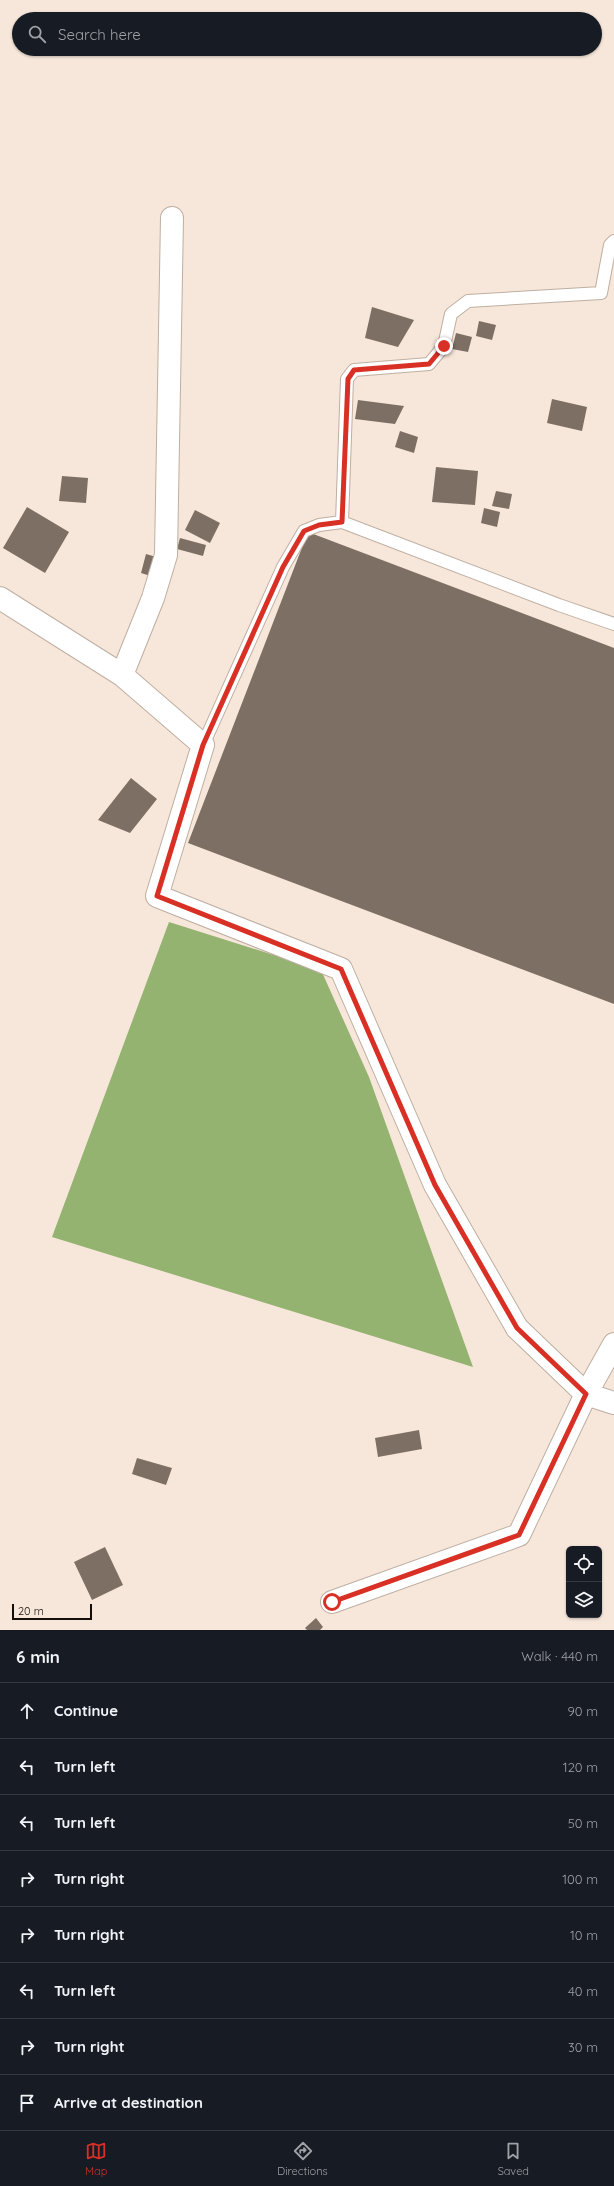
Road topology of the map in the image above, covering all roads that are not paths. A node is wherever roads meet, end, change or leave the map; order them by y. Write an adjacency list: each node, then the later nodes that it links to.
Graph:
1 (172, 218): 6 (street)
2 (614, 241): 3 (lane)
3 (342, 522): 5 (lane); 7 (lane)
4 (0, 598): 6 (street)
5 (614, 624)
6 (122, 675): 7 (street)
7 (203, 745): 9 (street)
8 (614, 1344): 9 (street)
9 (586, 1394): 10 (street); 11 (street)
10 (614, 1403)
11 (332, 1602)

